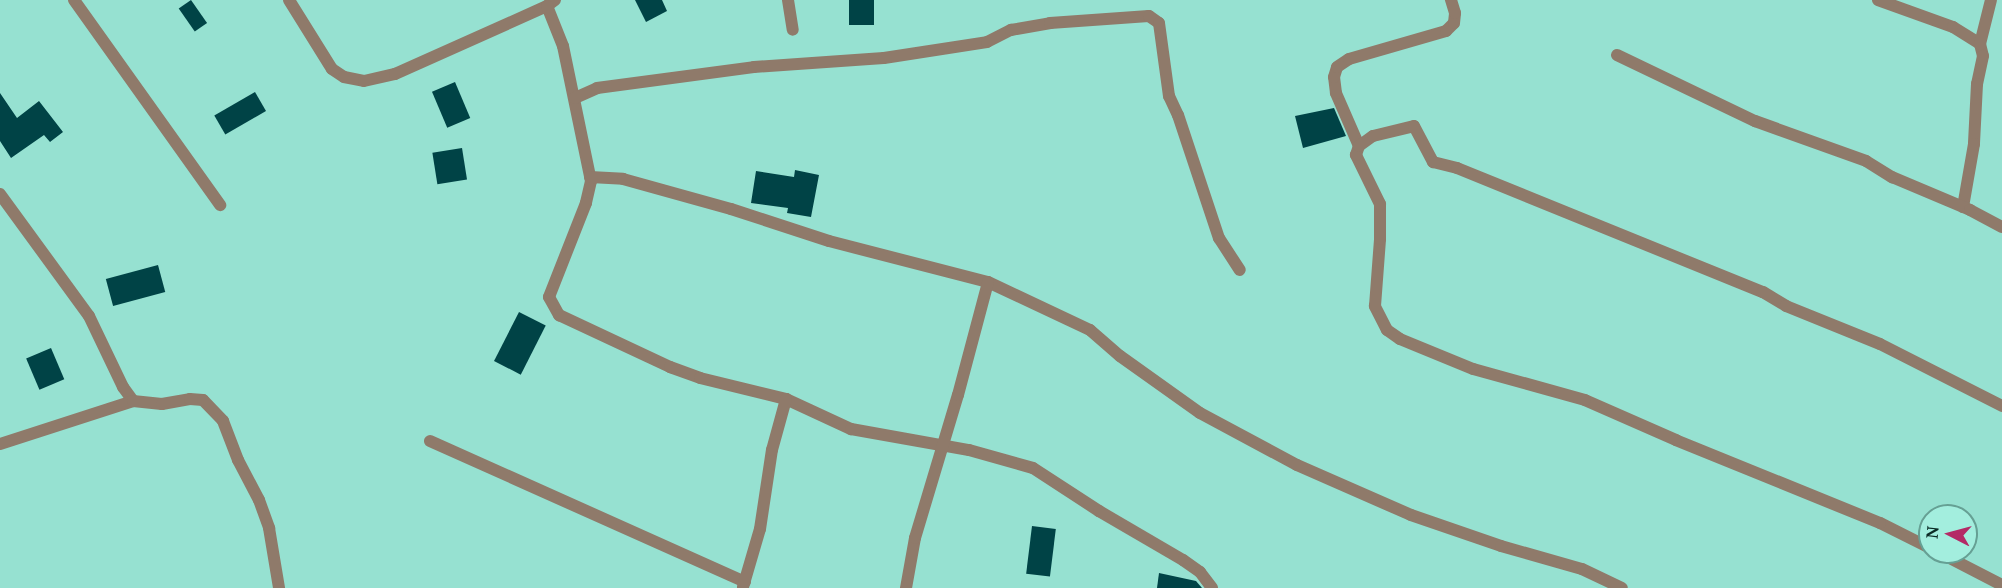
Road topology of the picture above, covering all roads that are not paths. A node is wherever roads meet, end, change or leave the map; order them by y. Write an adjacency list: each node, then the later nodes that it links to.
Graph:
1 (74, 0): 15 (street)
2 (289, 0): 7 (street)
3 (788, 0): 8 (street)
4 (1451, 0): 12 (street)
5 (1878, 0): 9 (street)
6 (1991, 0): 9 (street)
7 (551, 3): 11 (street)
8 (793, 30)
9 (1980, 44): 16 (street)
10 (1617, 55): 16 (street)
11 (575, 98): 13 (street); 18 (street)
12 (1359, 146): 22 (street); 26 (street)
13 (590, 177): 19 (street); 20 (street)
14 (0, 194): 21 (street)
15 (220, 205)
16 (1963, 207): 17 (street)
17 (2002, 227)
18 (1240, 270)
19 (988, 282): 25 (street); 33 (street)
20 (786, 399): 25 (street); 28 (street)
21 (133, 401): 24 (street); 30 (street)
22 (2002, 406)
23 (430, 441): 28 (street)
24 (0, 444)
25 (942, 447): 31 (street); 32 (street)
26 (1918, 542)
27 (1961, 564): 29 (street)
28 (744, 585)
29 (2002, 585)
30 (279, 588)
31 (906, 588)
32 (1212, 588)
33 (1622, 588)

